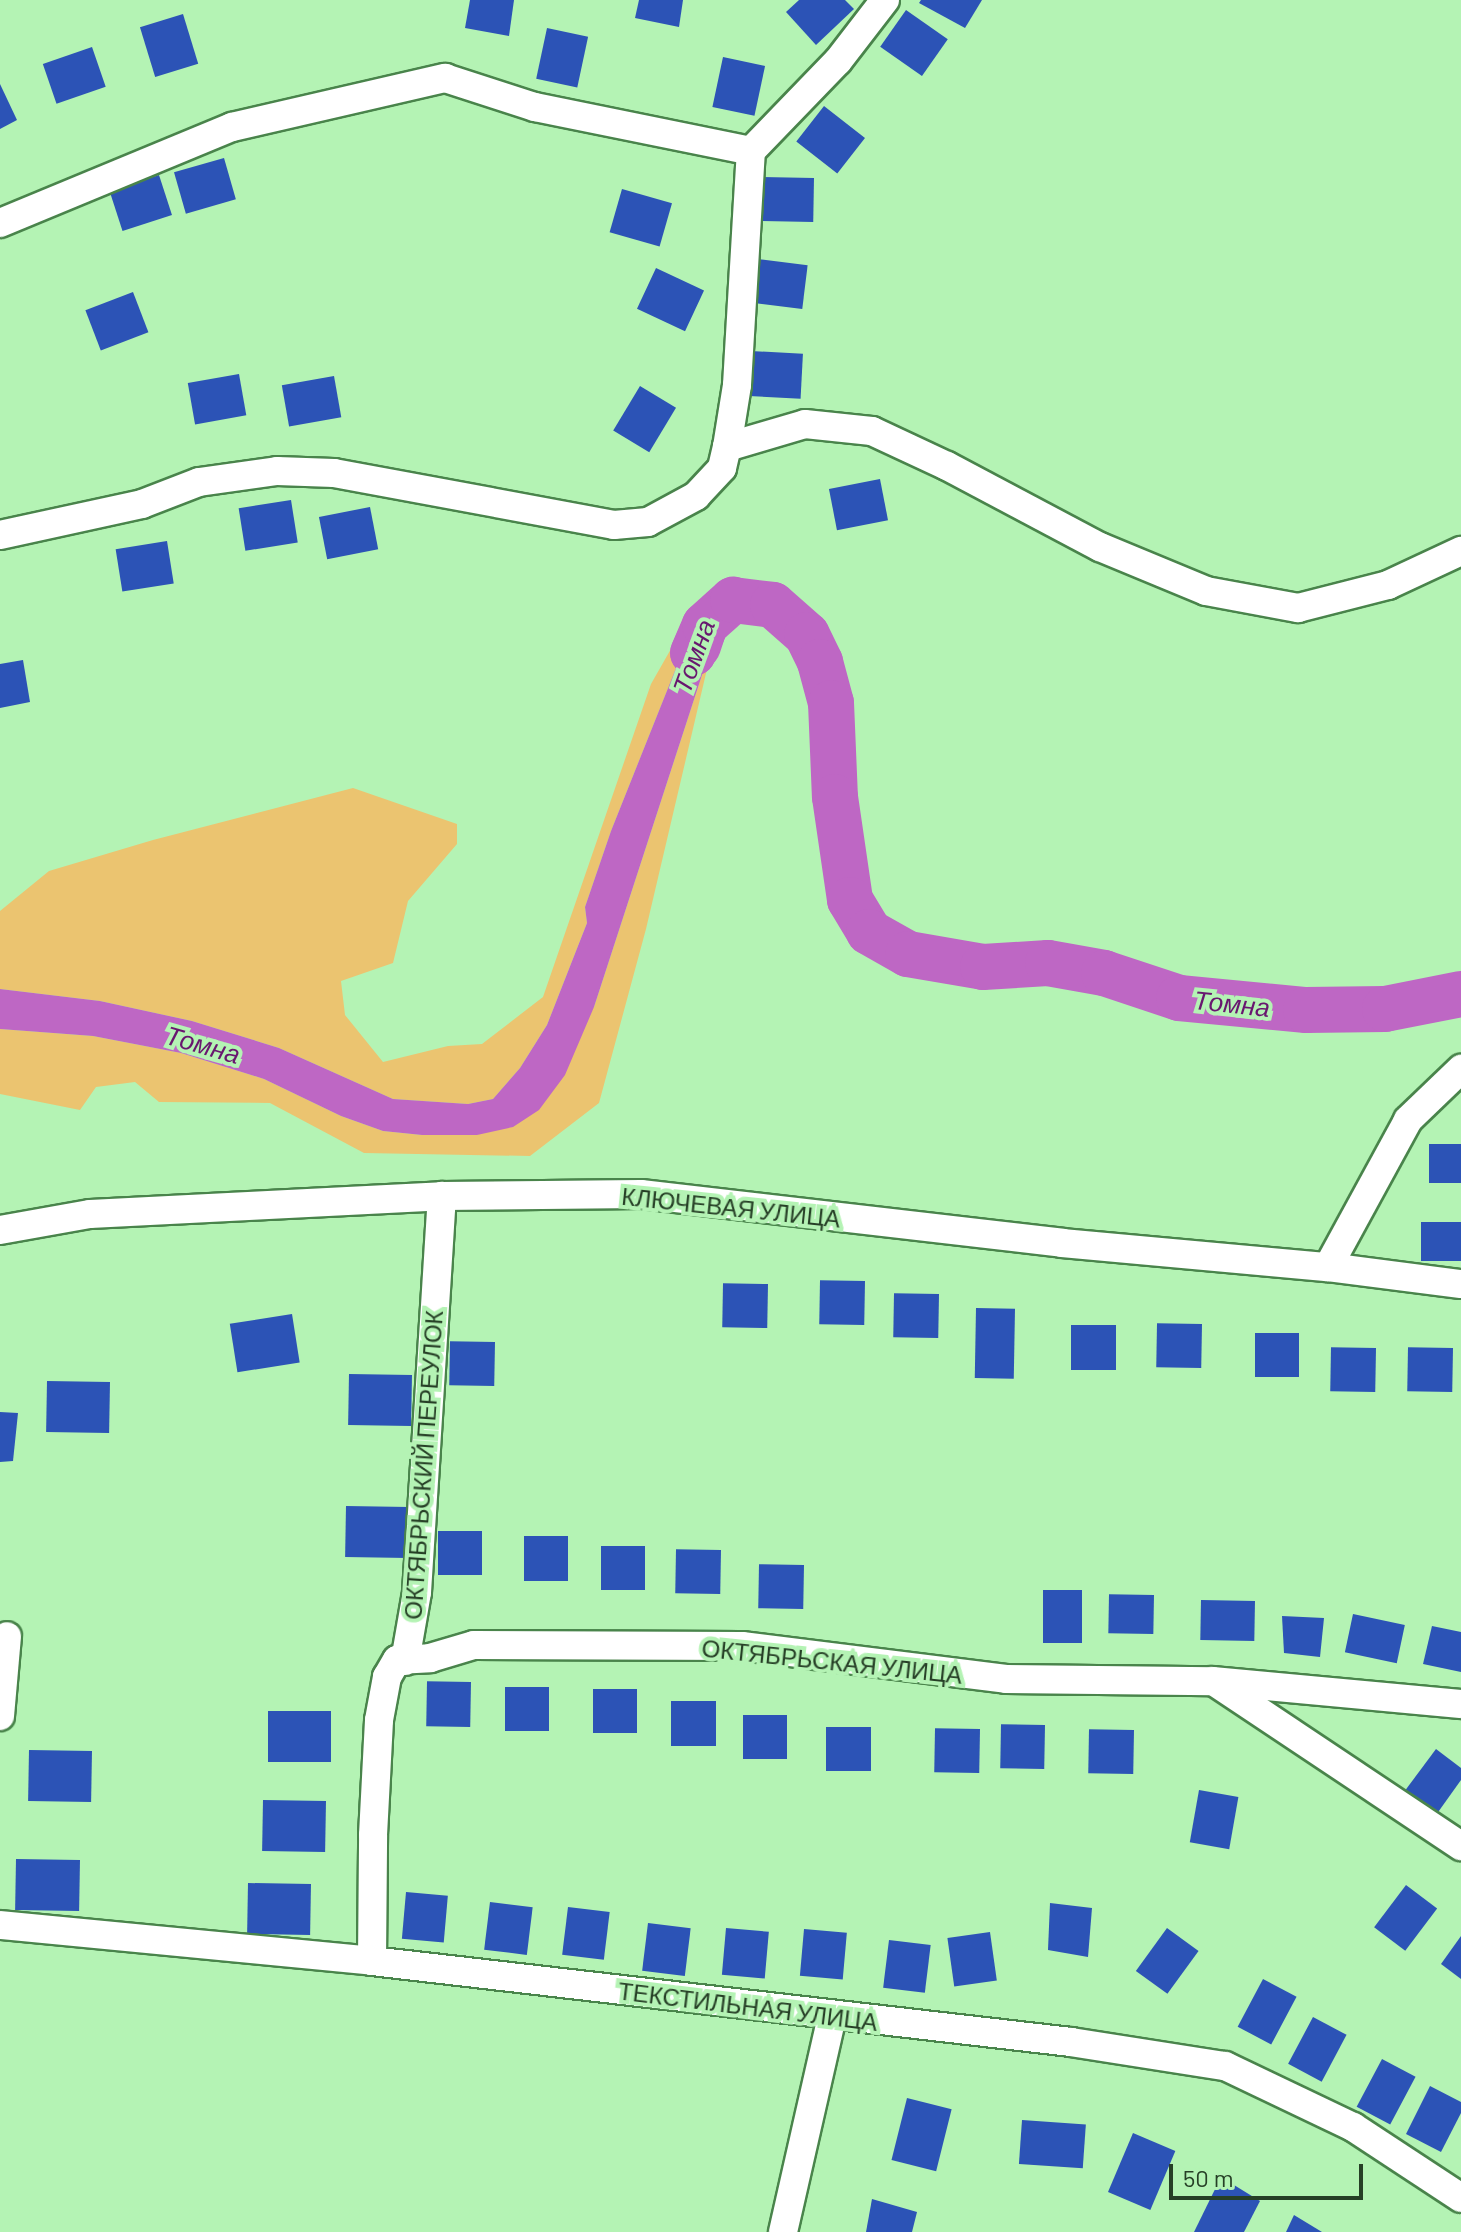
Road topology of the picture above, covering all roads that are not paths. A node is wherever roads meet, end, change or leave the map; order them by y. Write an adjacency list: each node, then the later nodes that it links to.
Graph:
1 (885, 0): 2 (street)
2 (751, 151): 3 (street); 4 (street)
3 (0, 223)
4 (727, 447): 5 (street); 6 (street)
5 (0, 535)
6 (1461, 551)
7 (1461, 1069): 10 (street)
8 (442, 1196): 9 (street, КЛЮЧЕВАЯ УЛИЦА); 10 (street, КЛЮЧЕВАЯ УЛИЦА); 13 (street, ОКТЯБРЬСКИЙ ПЕРЕУЛОК)
9 (0, 1230)
10 (1328, 1267): 11 (street, КЛЮЧЕВАЯ УЛИЦА)
11 (1461, 1284)
12 (7, 1636): 16 (street)
13 (405, 1661): 14 (street, ОКТЯБРЬСКАЯ УЛИЦА); 19 (street, ОКТЯБРЬСКИЙ ПЕРЕУЛОК)
14 (1213, 1681): 15 (street, ОКТЯБРЬСКАЯ УЛИЦА); 17 (street)
15 (1461, 1704)
16 (0, 1716)
17 (1461, 1846)
18 (0, 1925): 19 (street, ТЕКСТИЛЬНАЯ УЛИЦА)
19 (372, 1961): 20 (street, ТЕКСТИЛЬНАЯ УЛИЦА)
20 (832, 2017): 21 (street, ТЕКСТИЛЬНАЯ УЛИЦА); 22 (street)
21 (1461, 2198)
22 (783, 2232)

